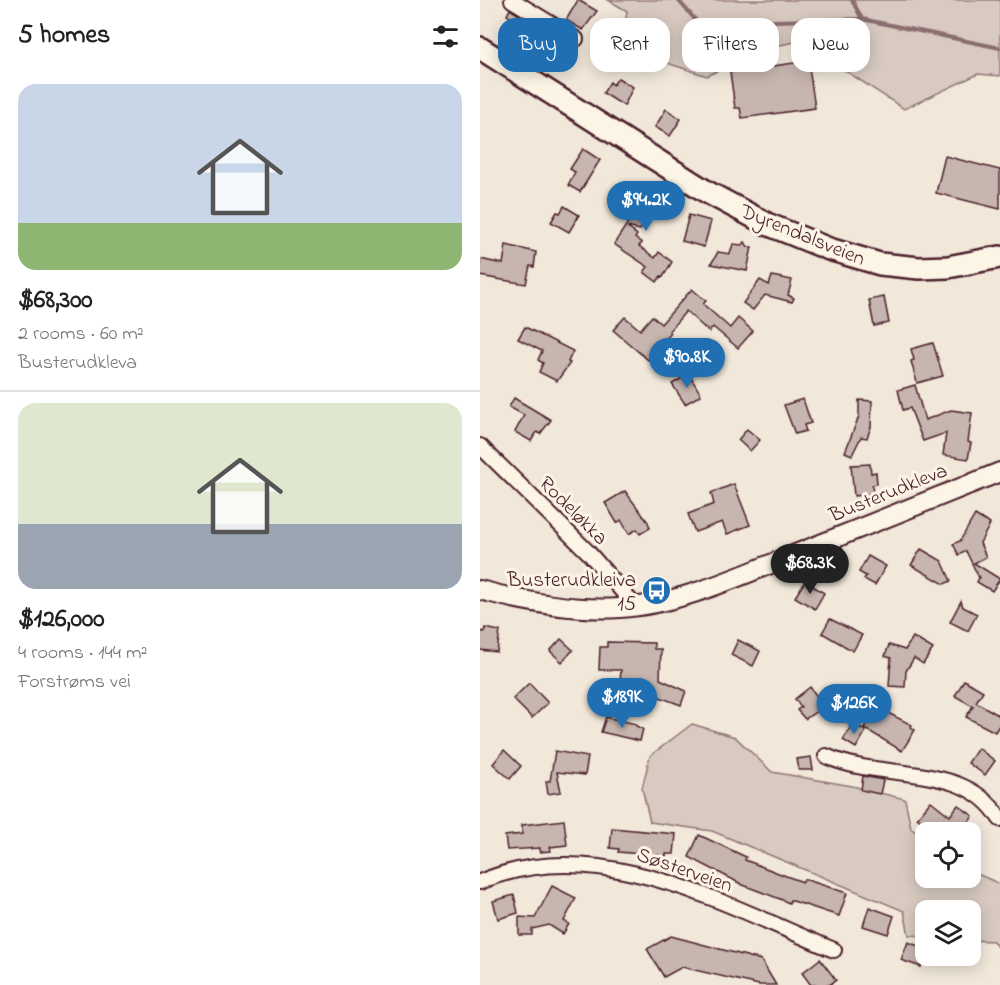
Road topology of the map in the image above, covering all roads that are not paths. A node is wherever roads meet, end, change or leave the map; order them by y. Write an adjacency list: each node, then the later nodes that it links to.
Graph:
1 (512, 0): 2 (street)
2 (542, 18)
3 (480, 48): 4 (main road, Dyrendalsveien)
4 (1000, 257)
5 (480, 446): 8 (street, Rodeløkka)
6 (1000, 472): 8 (street, Busterudkleva)
7 (480, 590): 8 (street, Busterudkleva)
8 (636, 607)
9 (826, 756): 10 (street)
10 (1000, 819)
11 (480, 882): 12 (street, Søsterveien)
12 (834, 950)

